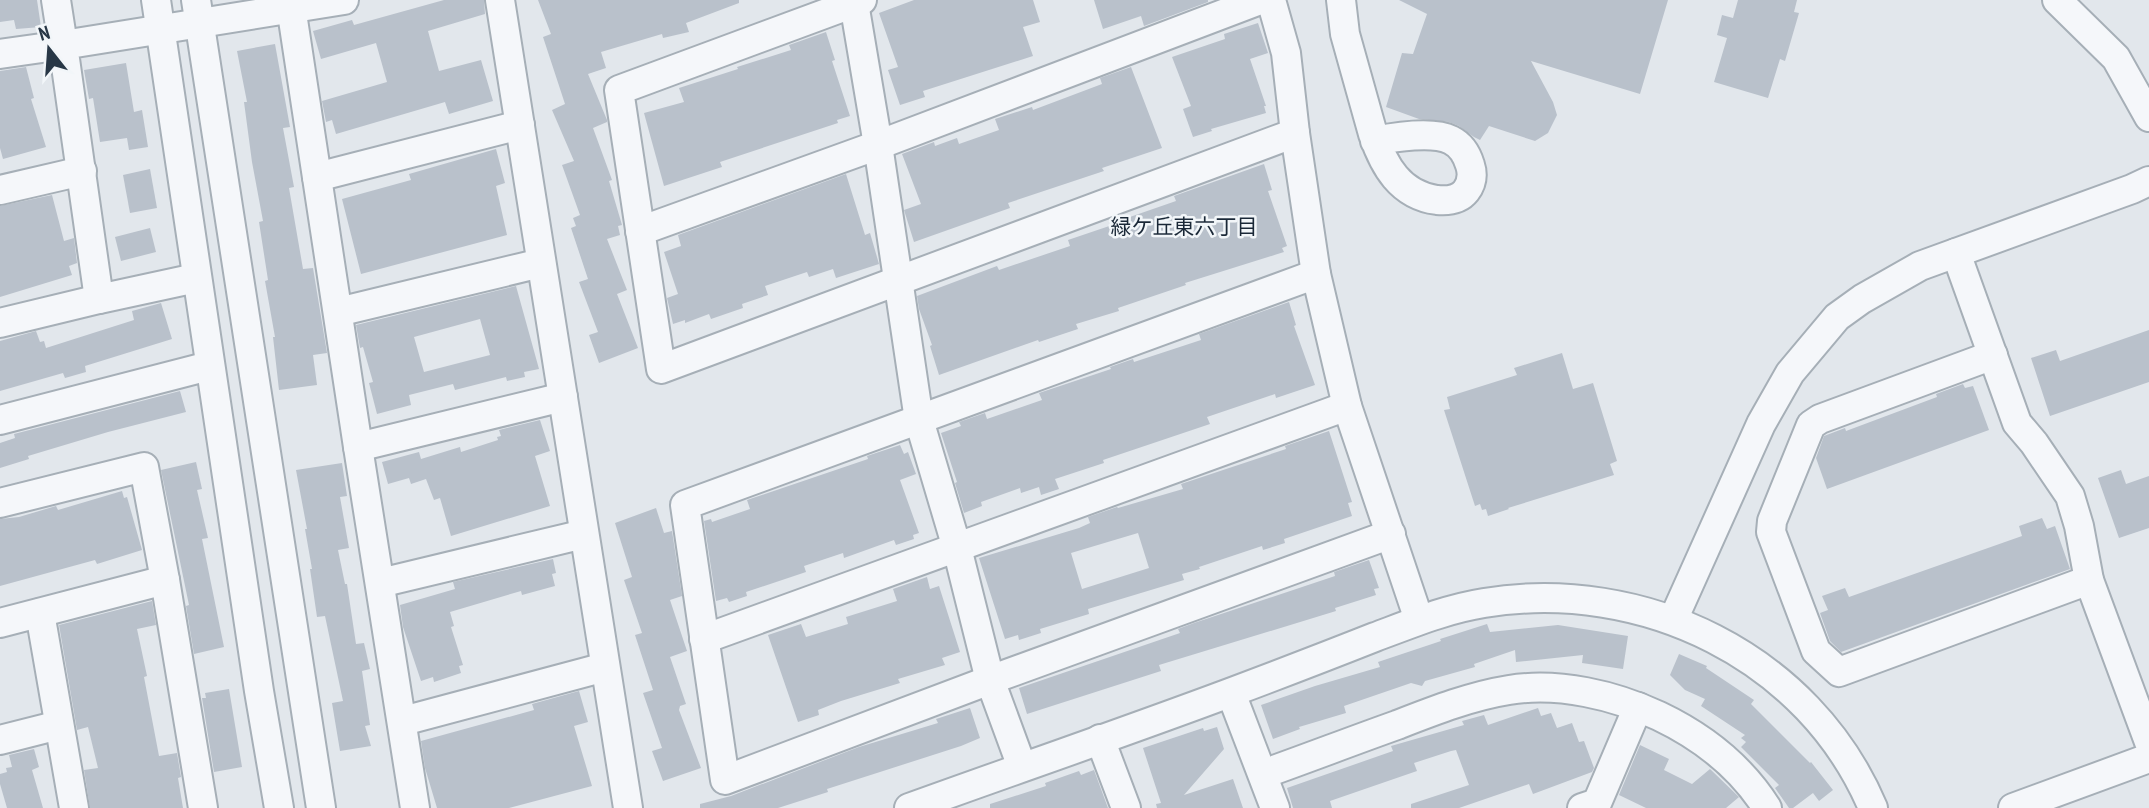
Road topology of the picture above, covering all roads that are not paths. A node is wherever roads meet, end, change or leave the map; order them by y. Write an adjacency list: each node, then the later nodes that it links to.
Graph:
1 (56, 0): 14 (street)
2 (156, 0): 13 (street)
3 (344, 0): 10 (street)
4 (500, 0): 17 (street)
5 (1260, 0): 20 (street)
6 (1271, 0): 18 (street)
7 (1340, 0): 19 (street)
8 (2057, 0): 16 (street)
9 (858, 2): 11 (street); 20 (street)
10 (291, 4): 12 (street); 22 (street)
11 (822, 7): 25 (street)
12 (198, 11): 13 (street); 68 (street)
13 (161, 29): 14 (street); 29 (street)
14 (63, 45): 15 (street); 21 (street)
15 (0, 54)
16 (2149, 117)
17 (520, 125): 22 (street); 27 (street)
18 (1294, 134): 28 (street); 30 (street)
19 (1376, 141)
20 (878, 145): 25 (street); 30 (street)
21 (82, 171): 24 (street); 31 (street)
22 (317, 177): 32 (street)
23 (2149, 181): 26 (street)
24 (0, 190)
25 (640, 231): 30 (street)
26 (1955, 253): 34 (street); 50 (street)
27 (541, 263): 32 (street); 36 (street)
28 (1316, 274): 37 (street); 39 (street)
29 (196, 278): 31 (street); 35 (street)
30 (898, 282): 39 (street)
31 (99, 299): 33 (street)
32 (338, 312): 40 (street)
33 (0, 323)
34 (1993, 355): 46 (street); 46 (street)
35 (209, 366): 38 (street); 67 (street)
36 (563, 397): 40 (street); 42 (street)
37 (1347, 406): 43 (street); 44 (street)
38 (0, 420)
39 (919, 420): 44 (street); 52 (street)
40 (358, 447): 47 (street)
41 (0, 503): 45 (street)
42 (584, 534): 47 (street); 53 (street)
43 (1391, 534): 49 (street); 54 (street)
44 (957, 548): 52 (street); 54 (street)
45 (166, 580): 48 (street); 66 (street)
46 (2089, 580): 61 (street)
47 (380, 583): 57 (street)
48 (40, 613): 51 (street); 58 (street)
49 (1419, 620): 50 (street); 55 (street)
50 (1673, 620): 76 (street)
51 (0, 623)
52 (704, 639): 54 (street)
53 (605, 667): 57 (street); 70 (street)
54 (990, 680): 63 (street)
55 (1231, 693): 59 (street); 64 (street)
56 (1638, 707): 64 (street); 74 (street); 75 (street)
57 (403, 721): 69 (street)
58 (59, 724): 60 (street); 65 (street)
59 (1100, 739): 63 (street); 72 (street)
60 (0, 740)
61 (2149, 742)
62 (2149, 758): 77 (street)
63 (1022, 768): 71 (street)
64 (1263, 774): 73 (street)
65 (74, 808)
66 (203, 808)
67 (279, 808)
68 (321, 808)
69 (415, 808)
70 (628, 808)
71 (909, 808)
72 (1126, 808)
73 (1275, 808)
74 (1582, 808)
75 (1767, 808)
76 (1872, 808)
77 (2013, 808)

